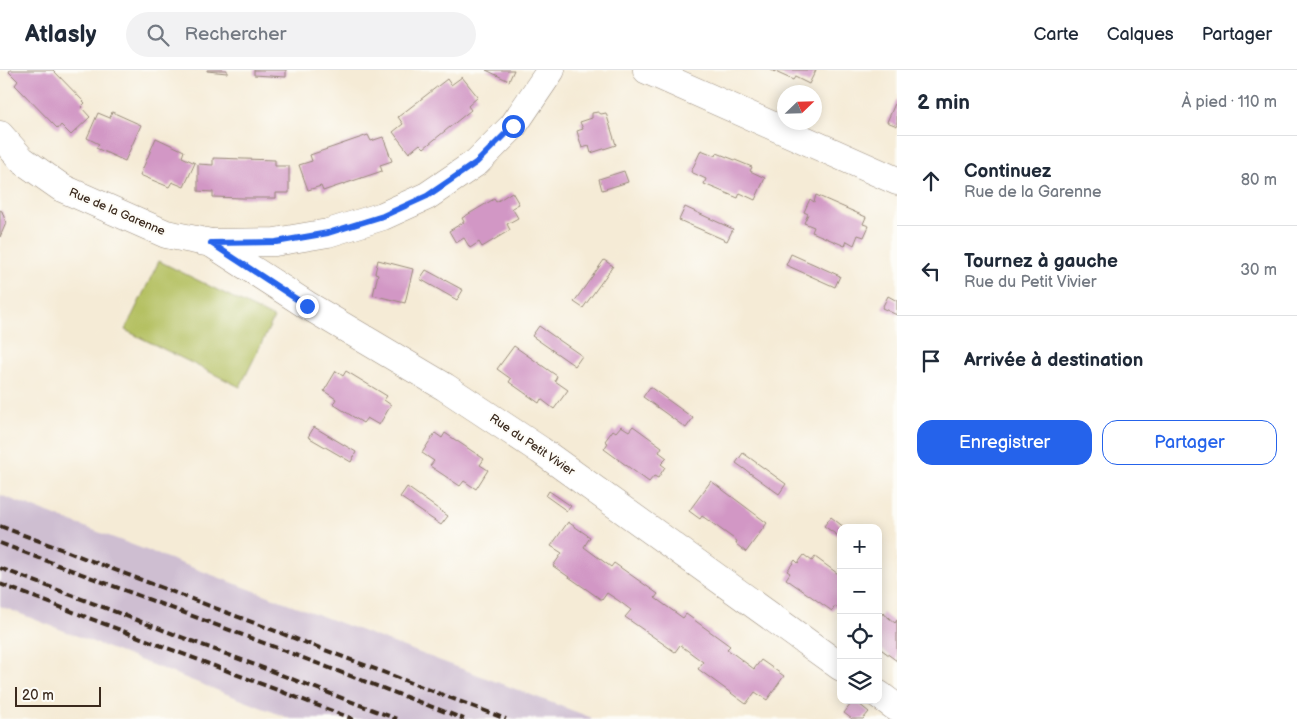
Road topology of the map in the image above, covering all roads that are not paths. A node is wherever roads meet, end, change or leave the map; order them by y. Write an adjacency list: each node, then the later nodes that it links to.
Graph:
1 (551, 70): 6 (street, Rue de la Garenne)
2 (647, 70): 5 (street)
3 (0, 135): 4 (street, Rue de la Garenne)
4 (11, 158): 6 (street, Rue de la Garenne)
5 (897, 181)
6 (211, 243): 7 (street, Rue du Petit Vivier)
7 (837, 664)
8 (882, 697): 9 (street)
9 (897, 708)

